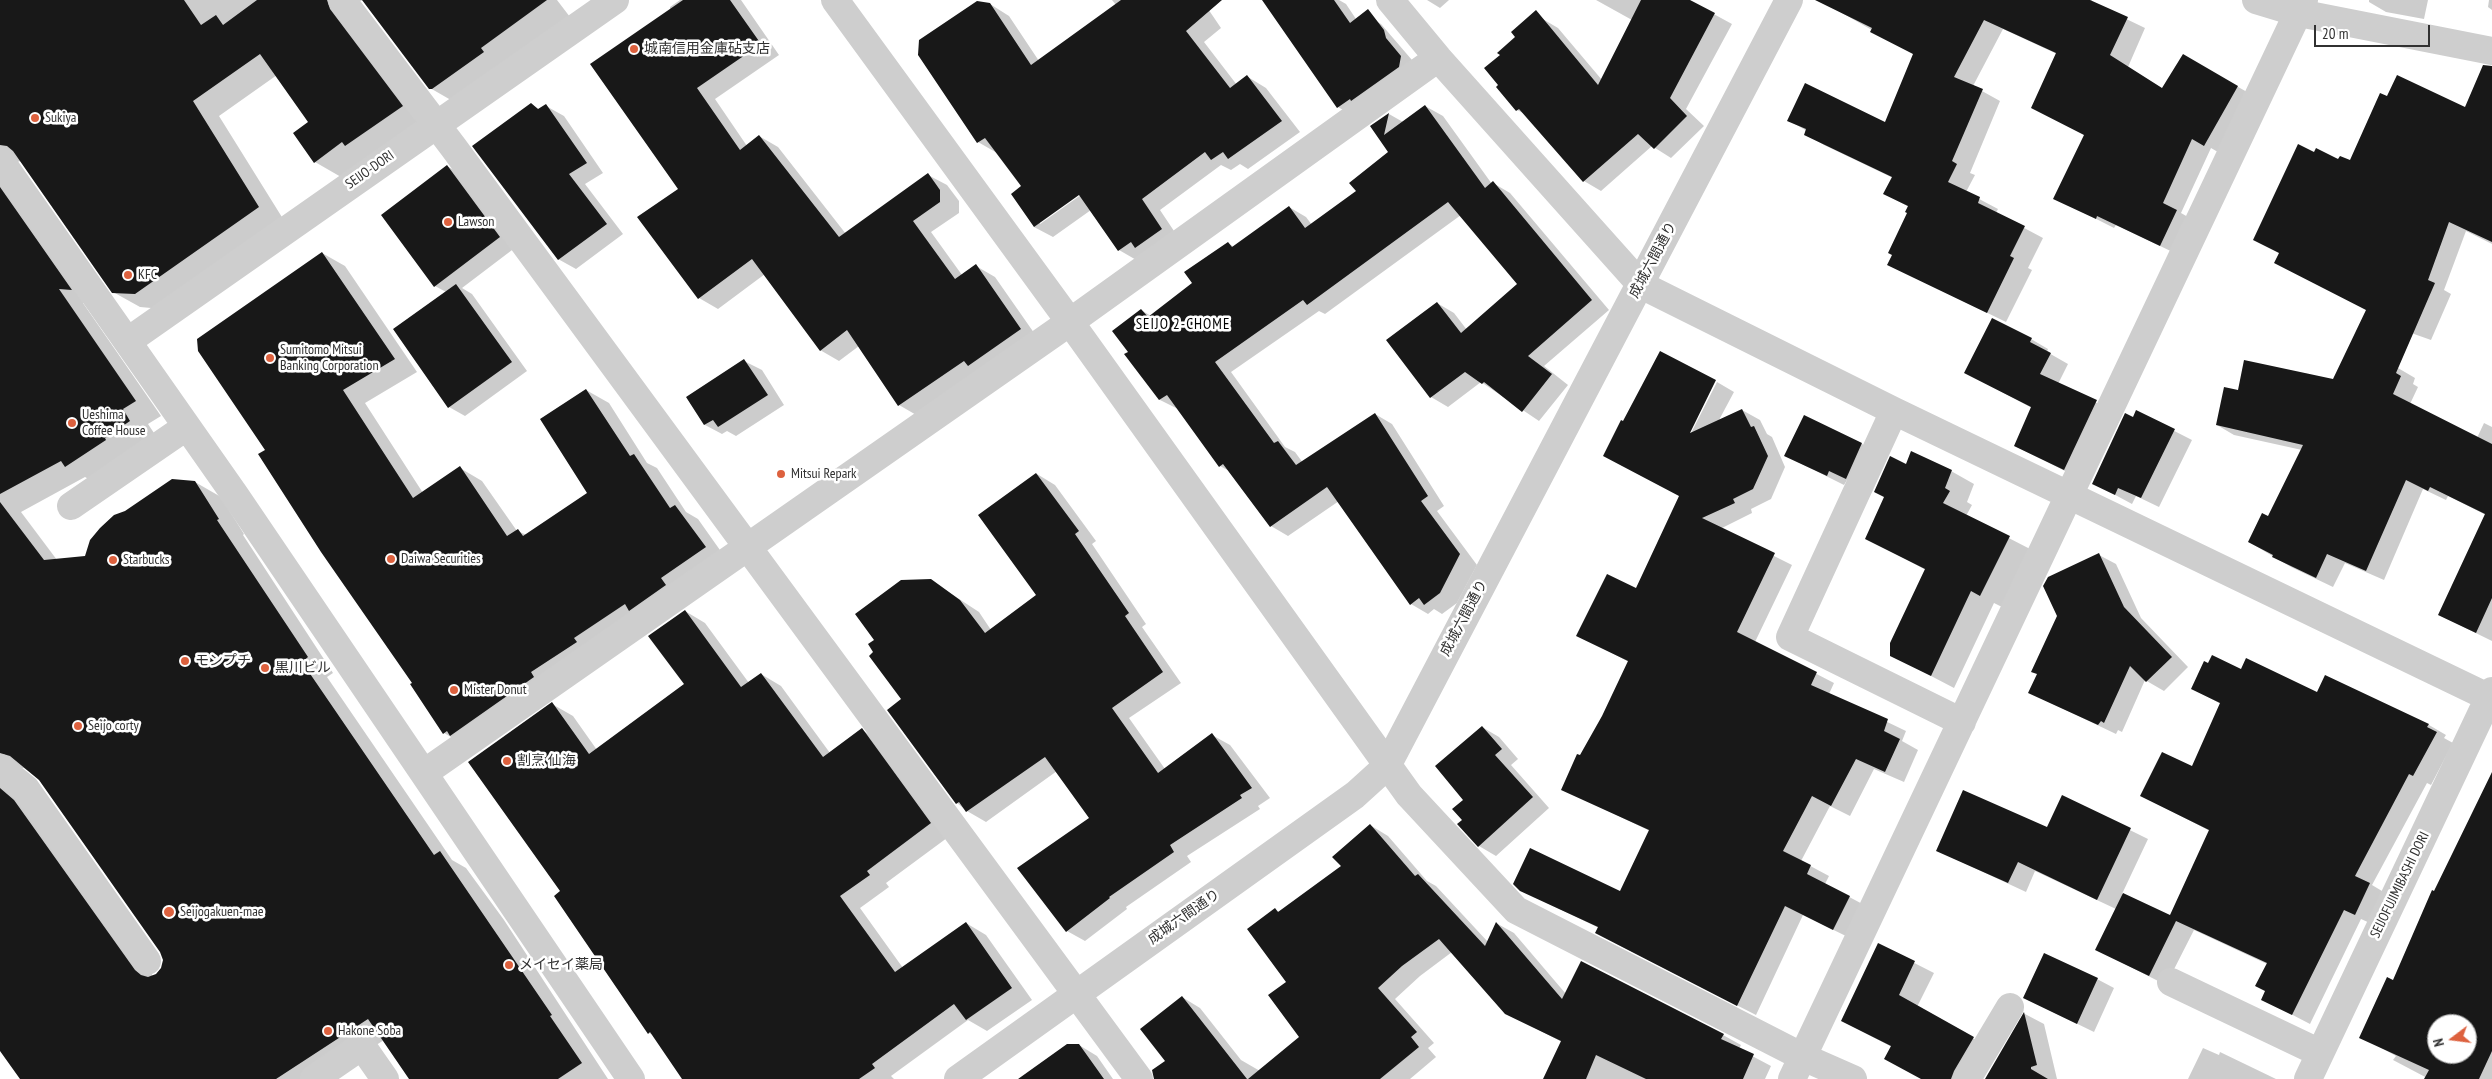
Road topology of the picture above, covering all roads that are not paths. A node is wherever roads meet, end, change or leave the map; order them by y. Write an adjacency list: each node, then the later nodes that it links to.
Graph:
1 (342, 0): 10 (street)
2 (615, 0): 10 (street, SEIJO-DORI)
3 (835, 0): 13 (street)
4 (1390, 0): 9 (street)
5 (1789, 0): 12 (street, 成城六間通り)
6 (2256, 0): 7 (street)
7 (2302, 7): 8 (street); 17 (street)
8 (2492, 51)
9 (1438, 58): 12 (street); 13 (street)
10 (436, 124): 14 (street, SEIJO-DORI); 19 (street)
11 (0, 160): 14 (street)
12 (1641, 285): 15 (street); 22 (street, 成城六間通り)
13 (1070, 322): 19 (street); 22 (street)
14 (128, 341): 16 (street)
15 (1894, 411): 17 (street); 21 (street)
16 (186, 427): 18 (street); 24 (street)
17 (2069, 495): 20 (street); 21 (street)
18 (71, 506)
19 (747, 546): 24 (street); 27 (street)
20 (2491, 696): 29 (street, SEIJOFUJIMIBASHI DORI)
21 (1962, 722): 30 (street)
22 (1387, 766): 27 (street, 成城六間通り); 30 (street)
23 (0, 768): 25 (street)
24 (424, 773): 33 (street)
25 (147, 961)
26 (2171, 982): 29 (street)
27 (1078, 993): 34 (street, 成城六間通り); 35 (street)
28 (2010, 1007): 37 (street)
29 (2320, 1053): 38 (street, SEIJOFUJIMIBASHI DORI)
30 (1797, 1068): 36 (street)
31 (314, 1079): 32 (street)
32 (385, 1079)
33 (631, 1079)
34 (958, 1079)
35 (1139, 1079)
36 (1853, 1079)
37 (1967, 1079)
38 (2308, 1079)

